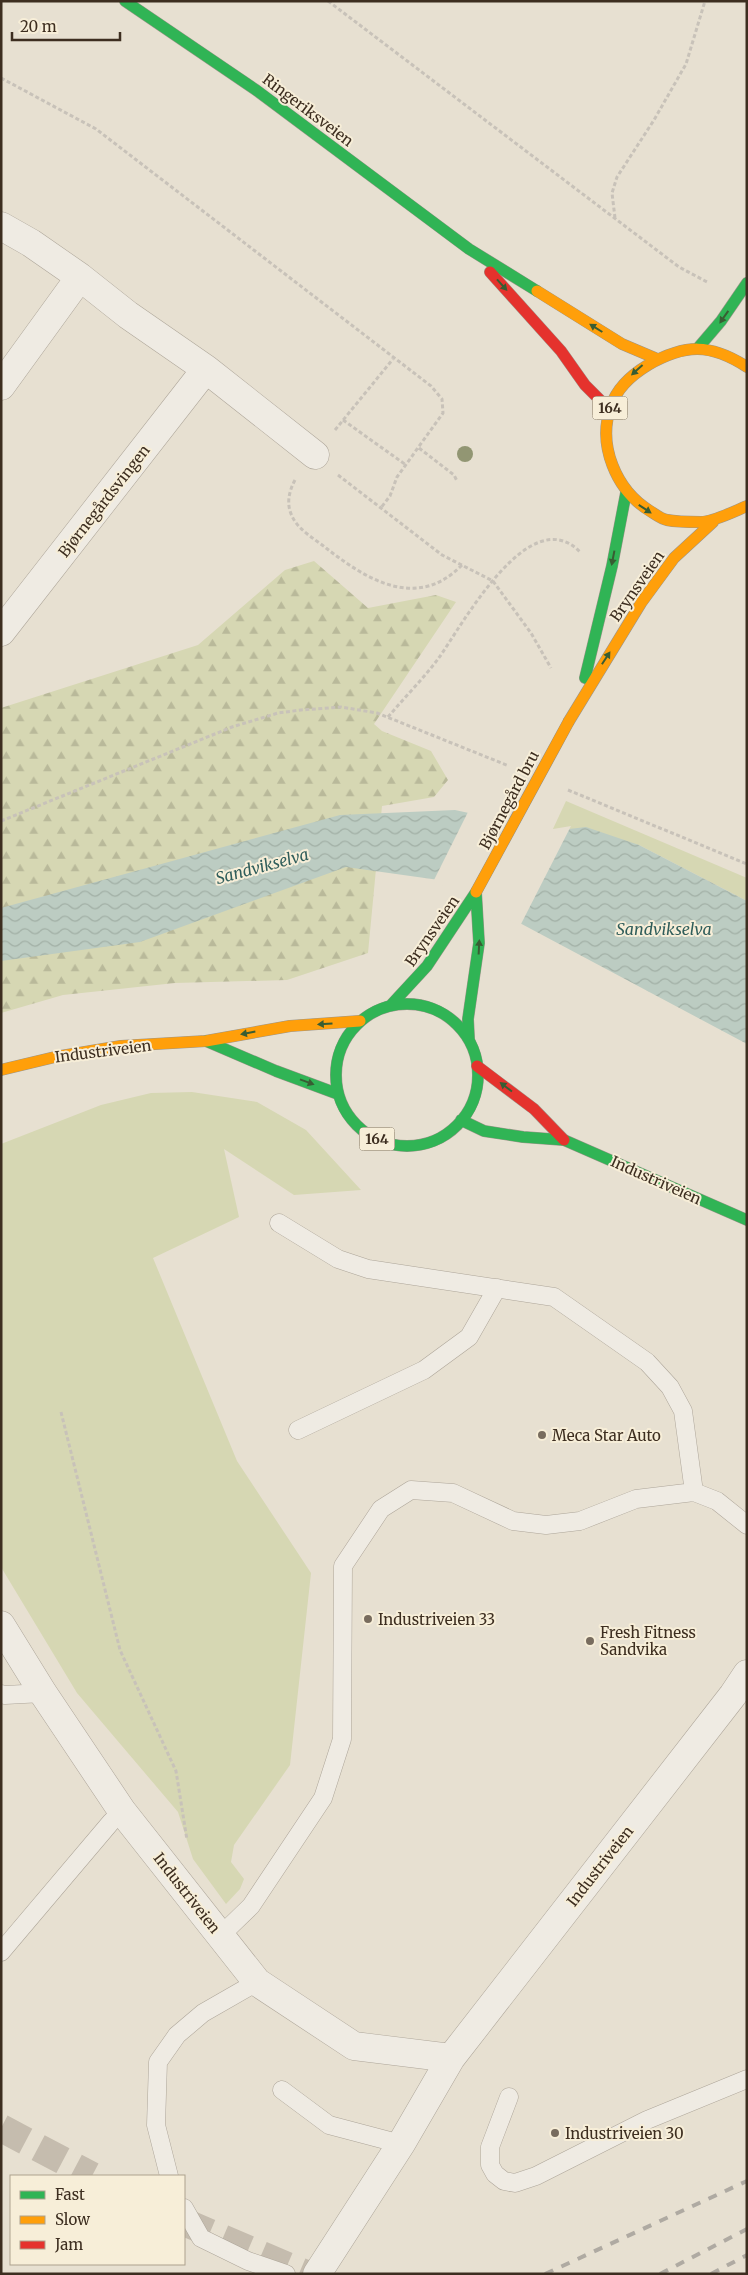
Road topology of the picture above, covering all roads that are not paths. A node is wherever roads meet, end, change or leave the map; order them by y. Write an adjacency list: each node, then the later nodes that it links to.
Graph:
1 (125, 1): 3 (main road, Ringeriksveien)
2 (1, 226): 4 (street)
3 (469, 249): 7 (main road, Ringeriksveien, one-way to 3); 11 (main road, Ringeriksveien, one-way to 11)
4 (80, 277): 9 (street); 10 (street)
5 (747, 283): 6 (main road, one-way to 6)
6 (698, 348): 7 (main road, 164); 8 (main road, 164)
7 (655, 358): 11 (main road, 164, one-way to 11)
8 (747, 367)
9 (206, 369): 12 (street); 16 (street, Bjørnegårdsvingen)
10 (1, 386)
11 (610, 410): 13 (main road, 164)
12 (315, 455)
13 (626, 493): 15 (main road, 164, one-way to 15); 17 (main road, Brynsveien / 164, one-way to 17)
14 (747, 506): 15 (main road, 164)
15 (713, 522): 17 (main road, Brynsveien / 164, one-way to 15)
16 (1, 632)
17 (580, 699): 18 (main road, Brynsveien / 164)
18 (568, 721): 19 (main road, Bjørnegård bru / 164, bridge)
19 (476, 892): 20 (main road, Brynsveien / 164); 22 (main road, Brynsveien / 164, one-way to 19)
20 (390, 1005): 21 (main road, 164); 22 (main road, 164)
21 (360, 1021): 23 (main road, Industriveien, one-way to 23); 26 (main road, 164)
22 (469, 1040): 24 (main road, 164)
23 (206, 1041): 25 (main road, Industriveien); 26 (main road, Industriveien, one-way to 26)
24 (477, 1066): 27 (main road, 164); 28 (main road, Industriveien, one-way to 24)
25 (1, 1070)
26 (338, 1094): 27 (main road, 164)
27 (461, 1120): 28 (main road, Industriveien)
28 (564, 1140): 29 (main road, Industriveien)
29 (747, 1220)
30 (278, 1223): 31 (lane)
31 (497, 1288): 32 (lane); 33 (lane)
32 (298, 1430)
33 (694, 1492): 34 (lane); 40 (lane)
34 (747, 1526)
35 (1, 1625): 37 (street, Industriveien)
36 (747, 1674): 43 (street, Industriveien)
37 (43, 1693): 38 (lane); 39 (street, Industriveien)
38 (1, 1694)
39 (122, 1811): 40 (street, Industriveien); 41 (lane)
40 (220, 1936): 42 (street, Industriveien)
41 (1, 1952)
42 (257, 1982): 43 (street, Industriveien); 48 (lane)
43 (451, 2058): 47 (street, Industriveien)
44 (747, 2079): 46 (lane)
45 (282, 2090): 47 (lane)
46 (509, 2097)
47 (401, 2144): 51 (street, Industriveien)
48 (169, 2175)
49 (185, 2210): 50 (lane)
50 (286, 2274)
51 (317, 2274)

